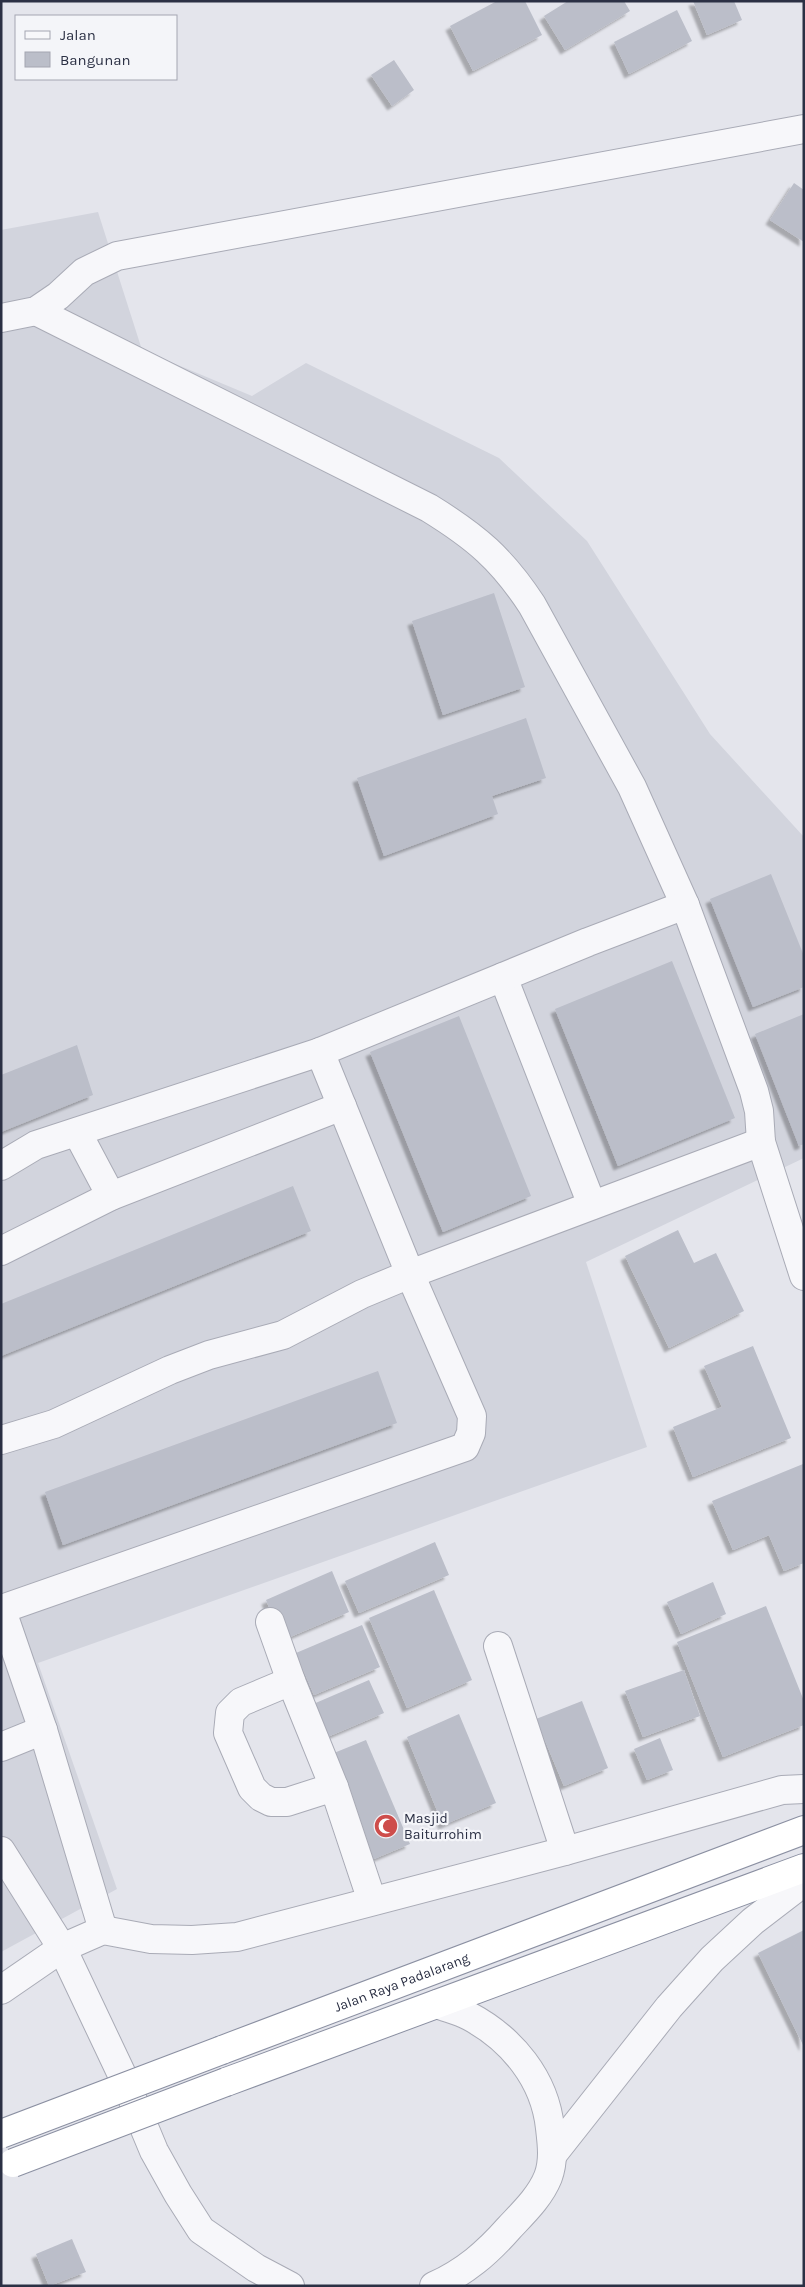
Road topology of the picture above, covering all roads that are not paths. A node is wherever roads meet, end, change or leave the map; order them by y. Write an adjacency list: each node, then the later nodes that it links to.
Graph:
1 (804, 129): 2 (street)
2 (36, 311): 3 (street); 4 (street)
3 (1, 318)
4 (685, 905): 5 (street); 9 (street)
5 (503, 977): 6 (street); 12 (street)
6 (320, 1052): 7 (street); 8 (street)
7 (342, 1106): 11 (street); 14 (street)
8 (77, 1132): 10 (street); 11 (street)
9 (761, 1142): 12 (street); 15 (street)
10 (1, 1166)
11 (111, 1196): 13 (street)
12 (592, 1205): 14 (street)
13 (1, 1250)
14 (410, 1274): 16 (street); 17 (street)
15 (804, 1276)
16 (1, 1440)
17 (1, 1609): 21 (street)
18 (270, 1622): 20 (street)
19 (498, 1646): 27 (street)
20 (291, 1681): 23 (street); 23 (street)
21 (43, 1730): 22 (street); 31 (street)
22 (1, 1747)
23 (334, 1787): 30 (street)
24 (804, 1789): 27 (street)
25 (804, 1830): 35 (highway, Jalan Raya Padalarang, bridge)
26 (1, 1851): 32 (street)
27 (565, 1851): 30 (street)
28 (804, 1868): 34 (highway)
29 (804, 1882): 36 (street)
30 (372, 1900): 31 (street)
31 (103, 1930): 32 (street)
32 (62, 1948): 33 (street); 38 (street)
33 (1, 1990)
34 (437, 2004): 36 (street); 37 (highway, bridge)
35 (1, 2134)
36 (553, 2154): 39 (street)
37 (7, 2166)
38 (290, 2286)
39 (434, 2286)

